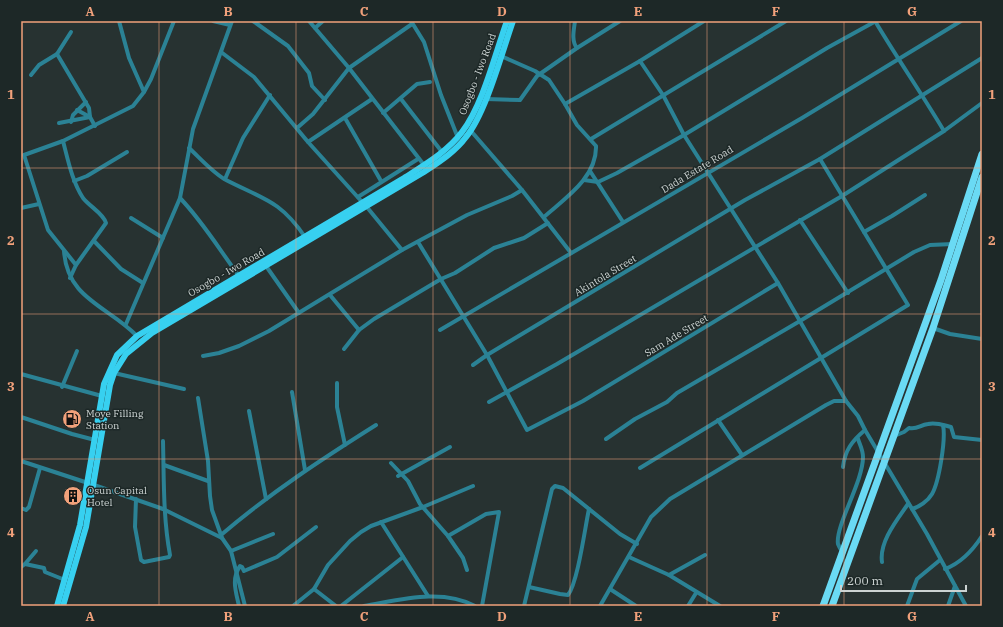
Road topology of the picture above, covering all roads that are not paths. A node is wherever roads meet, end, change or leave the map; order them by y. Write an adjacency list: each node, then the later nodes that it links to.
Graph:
1 (119, 21): 30 (street)
2 (174, 21): 30 (street)
3 (213, 21): 16 (street)
4 (253, 21): 37 (street)
5 (309, 21): 17 (street)
6 (323, 21): 17 (street)
7 (507, 21): 52 (main road, Osogbo - Iwo Road)
8 (513, 21): 22 (main road, Osogbo - Iwo Road)
9 (575, 21): 19 (street)
10 (620, 21): 19 (street)
11 (704, 21): 25 (street)
12 (786, 21): 32 (street)
13 (876, 21): 23 (street); 51 (street)
14 (961, 21): 23 (street, Dada Estate Road)
15 (411, 22): 26 (street); 52 (street)
16 (231, 23): 20 (street)
17 (315, 28): 26 (street)
18 (71, 32): 21 (street)
19 (577, 48): 27 (street)
20 (221, 52): 31 (street); 56 (street)
21 (57, 54): 28 (street); 38 (street)
22 (501, 56): 27 (street); 36 (main road, Osogbo - Iwo Road)
23 (897, 58): 33 (street); 64 (street, Dada Estate Road)
24 (982, 58): 33 (street, Akintola Street)
25 (640, 61): 32 (street); 40 (street)
26 (349, 68): 34 (street); 37 (street)
27 (540, 74): 36 (street); 40 (street)
28 (31, 75)
29 (430, 82): 35 (street)
30 (144, 92): 47 (street)
31 (270, 95): 48 (street); 66 (street)
32 (663, 95): 51 (street); 53 (street)
33 (921, 96): 50 (street); 61 (street, Akintola Street)
34 (372, 99): 42 (street); 44 (street)
35 (401, 99): 42 (street); 58 (street)
36 (486, 99): 49 (main road, Osogbo - Iwo Road)
37 (325, 100): 48 (street)
38 (86, 102): 41 (street); 43 (street)
39 (982, 103): 50 (street)
40 (565, 104): 53 (street)
41 (77, 110): 43 (street); 45 (street)
42 (383, 114): 60 (street)
43 (90, 117): 45 (street); 47 (street)
44 (345, 118): 55 (street); 68 (street)
45 (71, 122): 46 (street)
46 (59, 123)
47 (95, 126): 54 (street)
48 (297, 128): 55 (street)
49 (470, 131): 71 (street); 77 (main road, Osogbo - Iwo Road)
50 (944, 132): 73 (street)
51 (684, 135): 64 (street); 70 (street)
52 (458, 138): 58 (main road, Osogbo - Iwo Road)
53 (591, 139): 63 (street)
54 (63, 141): 69 (street); 76 (street)
55 (308, 142): 74 (street)
56 (189, 148): 66 (street); 75 (street)
57 (127, 152): 69 (street)
58 (442, 152): 62 (main road, Osogbo - Iwo Road)
59 (982, 154): 90 (highway)
60 (418, 159): 62 (street); 68 (street)
61 (820, 159): 73 (street); 79 (street, Akintola Street)
62 (424, 165): 77 (main road, Osogbo - Iwo Road)
63 (590, 171): 67 (street); 70 (street)
64 (708, 172): 79 (street); 83 (street, Dada Estate Road)
65 (982, 177): 109 (highway)
66 (225, 179): 86 (street)
67 (584, 180): 70 (street); 80 (street)
68 (381, 181): 74 (street)
69 (74, 182): 88 (street)
70 (598, 182): 83 (street)
71 (522, 190): 80 (street); 89 (street)
72 (925, 195): 85 (street)
73 (842, 196): 82 (street); 85 (street)
74 (358, 197): 77 (street)
75 (180, 198): 87 (street); 98 (street)
76 (39, 204): 78 (street); 93 (street)
77 (364, 204): 86 (main road, Osogbo - Iwo Road); 92 (street); 96 (main road, Osogbo - Iwo Road)
78 (21, 208)
79 (732, 209): 91 (street); 116 (street, Akintola Street)
80 (544, 217): 84 (street)
81 (131, 218): 87 (street)
82 (800, 220): 91 (street); 103 (street)
83 (623, 222): 94 (street, Dada Estate Road)
84 (548, 223): 94 (street); 100 (street)
85 (864, 232): 97 (street)
86 (305, 237): 98 (main road, Osogbo - Iwo Road)
87 (163, 238): 101 (street)
88 (94, 241): 95 (street); 101 (street)
89 (418, 242): 92 (street); 100 (street)
90 (953, 244): 97 (street); 145 (highway)
91 (754, 246): 102 (street); 126 (street)
92 (402, 250): 104 (street)
93 (64, 251): 95 (street); 99 (street)
94 (570, 253): 106 (street, Dada Estate Road)
95 (76, 265): 99 (street)
96 (266, 266): 105 (street); 120 (main road, Osogbo - Iwo Road)
97 (887, 269): 103 (street); 118 (street)
98 (239, 276): 112 (main road, Osogbo - Iwo Road)
99 (70, 278): 108 (street)
100 (441, 279): 106 (street); 110 (street)
101 (143, 283): 108 (street)
102 (778, 283): 107 (street); 126 (street, Sam Ade Street)
103 (848, 293): 107 (street)
104 (330, 295): 105 (street); 110 (street)
105 (299, 313): 117 (street)
106 (463, 316): 111 (street, Dada Estate Road); 116 (street)
107 (800, 321): 118 (street); 138 (street)
108 (126, 324): 112 (street)
109 (933, 328): 113 (street); 137 (highway)
110 (359, 330): 114 (street)
111 (440, 330)
112 (137, 336): 127 (main road, Osogbo - Iwo Road)
113 (982, 339)
114 (344, 349)
115 (77, 351): 123 (street)
116 (487, 355): 119 (street, Akintola Street); 126 (street)
117 (203, 356)
118 (822, 358): 129 (street); 133 (street)
119 (473, 365)
120 (114, 373): 124 (street); 158 (main road, Osogbo - Iwo Road)
121 (21, 374): 123 (street)
122 (337, 383): 143 (street)
123 (62, 386): 127 (street)
124 (184, 390)
125 (292, 392): 154 (street)
126 (507, 393): 130 (street)
127 (102, 396): 140 (main road, Osogbo - Iwo Road)
128 (198, 398): 157 (street)
129 (846, 401): 136 (street); 146 (street)
130 (489, 402)
131 (249, 411): 160 (street)
132 (21, 417): 140 (street)
133 (718, 420): 146 (street); 153 (street)
134 (376, 425): 143 (street)
135 (943, 425): 137 (street); 141 (street); 167 (street)
136 (865, 430): 139 (street); 145 (street)
137 (893, 436): 148 (highway)
138 (606, 439)
139 (858, 439): 151 (street); 177 (street)
140 (95, 440): 158 (main road, Osogbo - Iwo Road)
141 (982, 440)
142 (163, 441): 150 (street)
143 (345, 445): 154 (street)
144 (450, 447): 155 (street)
145 (878, 453): 148 (street); 177 (highway)
146 (742, 455): 174 (street)
147 (21, 461): 152 (street)
148 (884, 462): 162 (street); 212 (highway)
149 (391, 463): 155 (street)
150 (164, 465): 157 (street); 166 (street)
151 (843, 467)
152 (40, 468): 158 (street); 164 (street)
153 (640, 468)
154 (305, 470): 160 (street)
155 (402, 474): 156 (street); 163 (street)
156 (398, 476)
157 (208, 481): 173 (street)
158 (91, 484): 161 (street); 188 (main road, Osogbo - Iwo Road); 197 (main road, Osogbo - Iwo Road)
159 (473, 486): 163 (street)
160 (266, 498): 173 (street)
161 (136, 499): 166 (street); 166 (street)
162 (908, 504): 167 (street); 182 (street)
163 (423, 507): 168 (street); 171 (street)
164 (21, 508)
165 (589, 508): 174 (street); 190 (street); 190 (street)
166 (163, 509): 173 (street)
167 (912, 509): 181 (street)
168 (381, 522): 179 (street); 191 (street)
169 (316, 527): 186 (street)
170 (273, 534): 176 (street)
171 (448, 536): 185 (street); 205 (street)
172 (982, 536): 184 (street)
173 (222, 537): 176 (street)
174 (637, 544): 180 (street)
175 (36, 551): 183 (street)
176 (231, 551): 186 (street)
177 (843, 552): 211 (highway)
178 (705, 554): 187 (street)
179 (403, 557): 194 (street); 202 (street)
180 (629, 557): 187 (street); 192 (street)
181 (940, 560): 184 (street); 213 (street)
182 (882, 562)
183 (23, 565): 188 (street)
184 (945, 569): 189 (street)
185 (467, 570)
186 (236, 571): 198 (street); 199 (street)
187 (670, 575): 193 (street)
188 (65, 580): 196 (main road, Osogbo - Iwo Road)
189 (955, 586): 214 (street); 215 (street)
190 (529, 587): 206 (street)
191 (314, 589): 200 (street); 201 (street)
192 (610, 589): 207 (street); 208 (street)
193 (696, 593): 209 (street); 210 (street)
194 (428, 596): 195 (street); 204 (street)
195 (382, 605): 203 (street)
196 (57, 606)
197 (63, 606)
198 (239, 606)
199 (245, 606)
200 (293, 606)
201 (336, 606)
202 (341, 606)
203 (364, 606)
204 (475, 606)
205 (482, 606)
206 (524, 606)
207 (600, 606)
208 (636, 606)
209 (688, 606)
210 (720, 606)
211 (823, 606)
212 (832, 606)
213 (907, 606)
214 (948, 606)
215 (966, 606)

